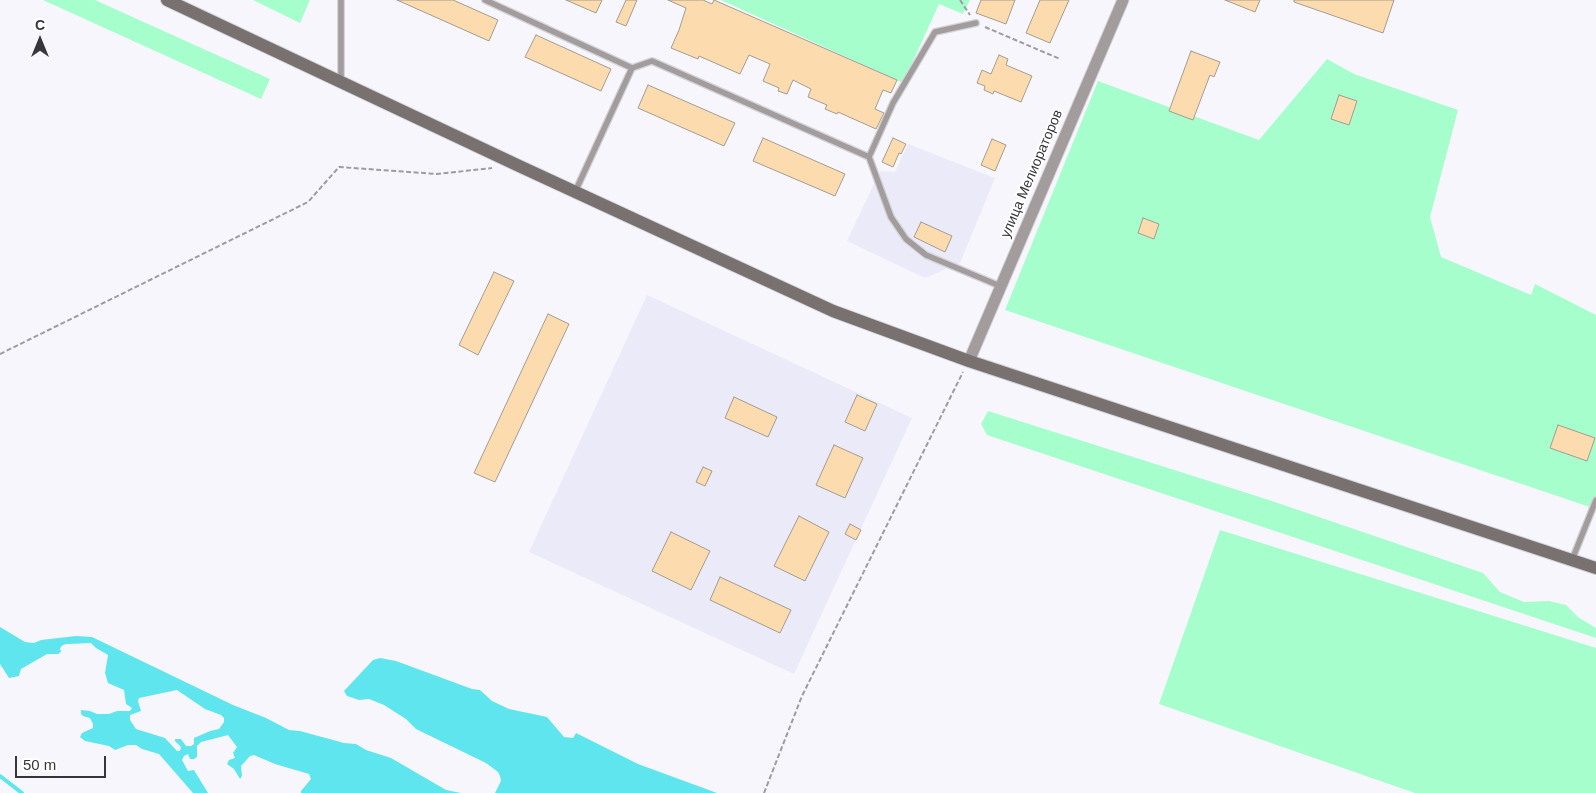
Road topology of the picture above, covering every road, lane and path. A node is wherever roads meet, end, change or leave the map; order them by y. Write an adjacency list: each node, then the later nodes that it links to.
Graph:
1 (167, 0): 9 (main road)
2 (341, 0): 9 (lane)
3 (485, 0): 8 (lane)
4 (960, 0): 6 (path)
5 (1122, 0): 13 (street, улица Мелиораторов)
6 (976, 23): 7 (path); 10 (lane)
7 (1060, 59)
8 (632, 68): 10 (lane); 12 (lane)
9 (341, 82): 11 (main road)
10 (869, 157): 13 (lane)
11 (517, 165): 12 (main road); 14 (path)
12 (575, 192): 15 (main road)
13 (1000, 286): 15 (street, улица Мелиораторов)
14 (0, 354)
15 (969, 361): 17 (main road); 19 (path)
16 (1596, 500): 17 (lane)
17 (1572, 560): 18 (main road)
18 (1596, 568)
19 (764, 793)

